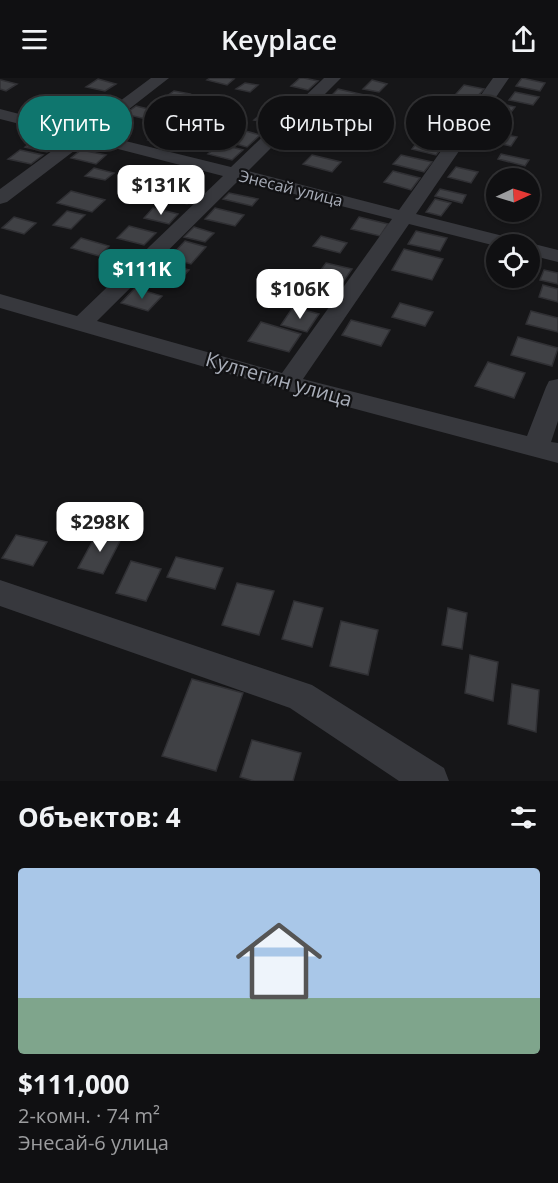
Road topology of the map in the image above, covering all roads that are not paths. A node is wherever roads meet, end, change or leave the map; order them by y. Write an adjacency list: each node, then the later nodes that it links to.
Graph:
1 (161, 78): 4 (street)
2 (333, 78): 9 (street)
3 (501, 78): 11 (street)
4 (132, 99)
5 (0, 114): 6 (street, Энесай улица)
6 (18, 119)
7 (132, 148): 9 (street, Энесай улица)
8 (63, 150): 10 (street)
9 (233, 174): 11 (street, Энесай улица); 16 (street)
10 (0, 198)
11 (403, 217): 12 (street, Энесай улица); 17 (street)
12 (486, 238)
13 (540, 252): 14 (street)
14 (558, 256)
15 (0, 301): 16 (street, Култегин улица)
16 (83, 323): 17 (street, Култегин улица)
17 (288, 383): 19 (street, Култегин улица)
18 (558, 387): 19 (street)
19 (547, 450)
20 (0, 593): 21 (street)
21 (431, 781)

